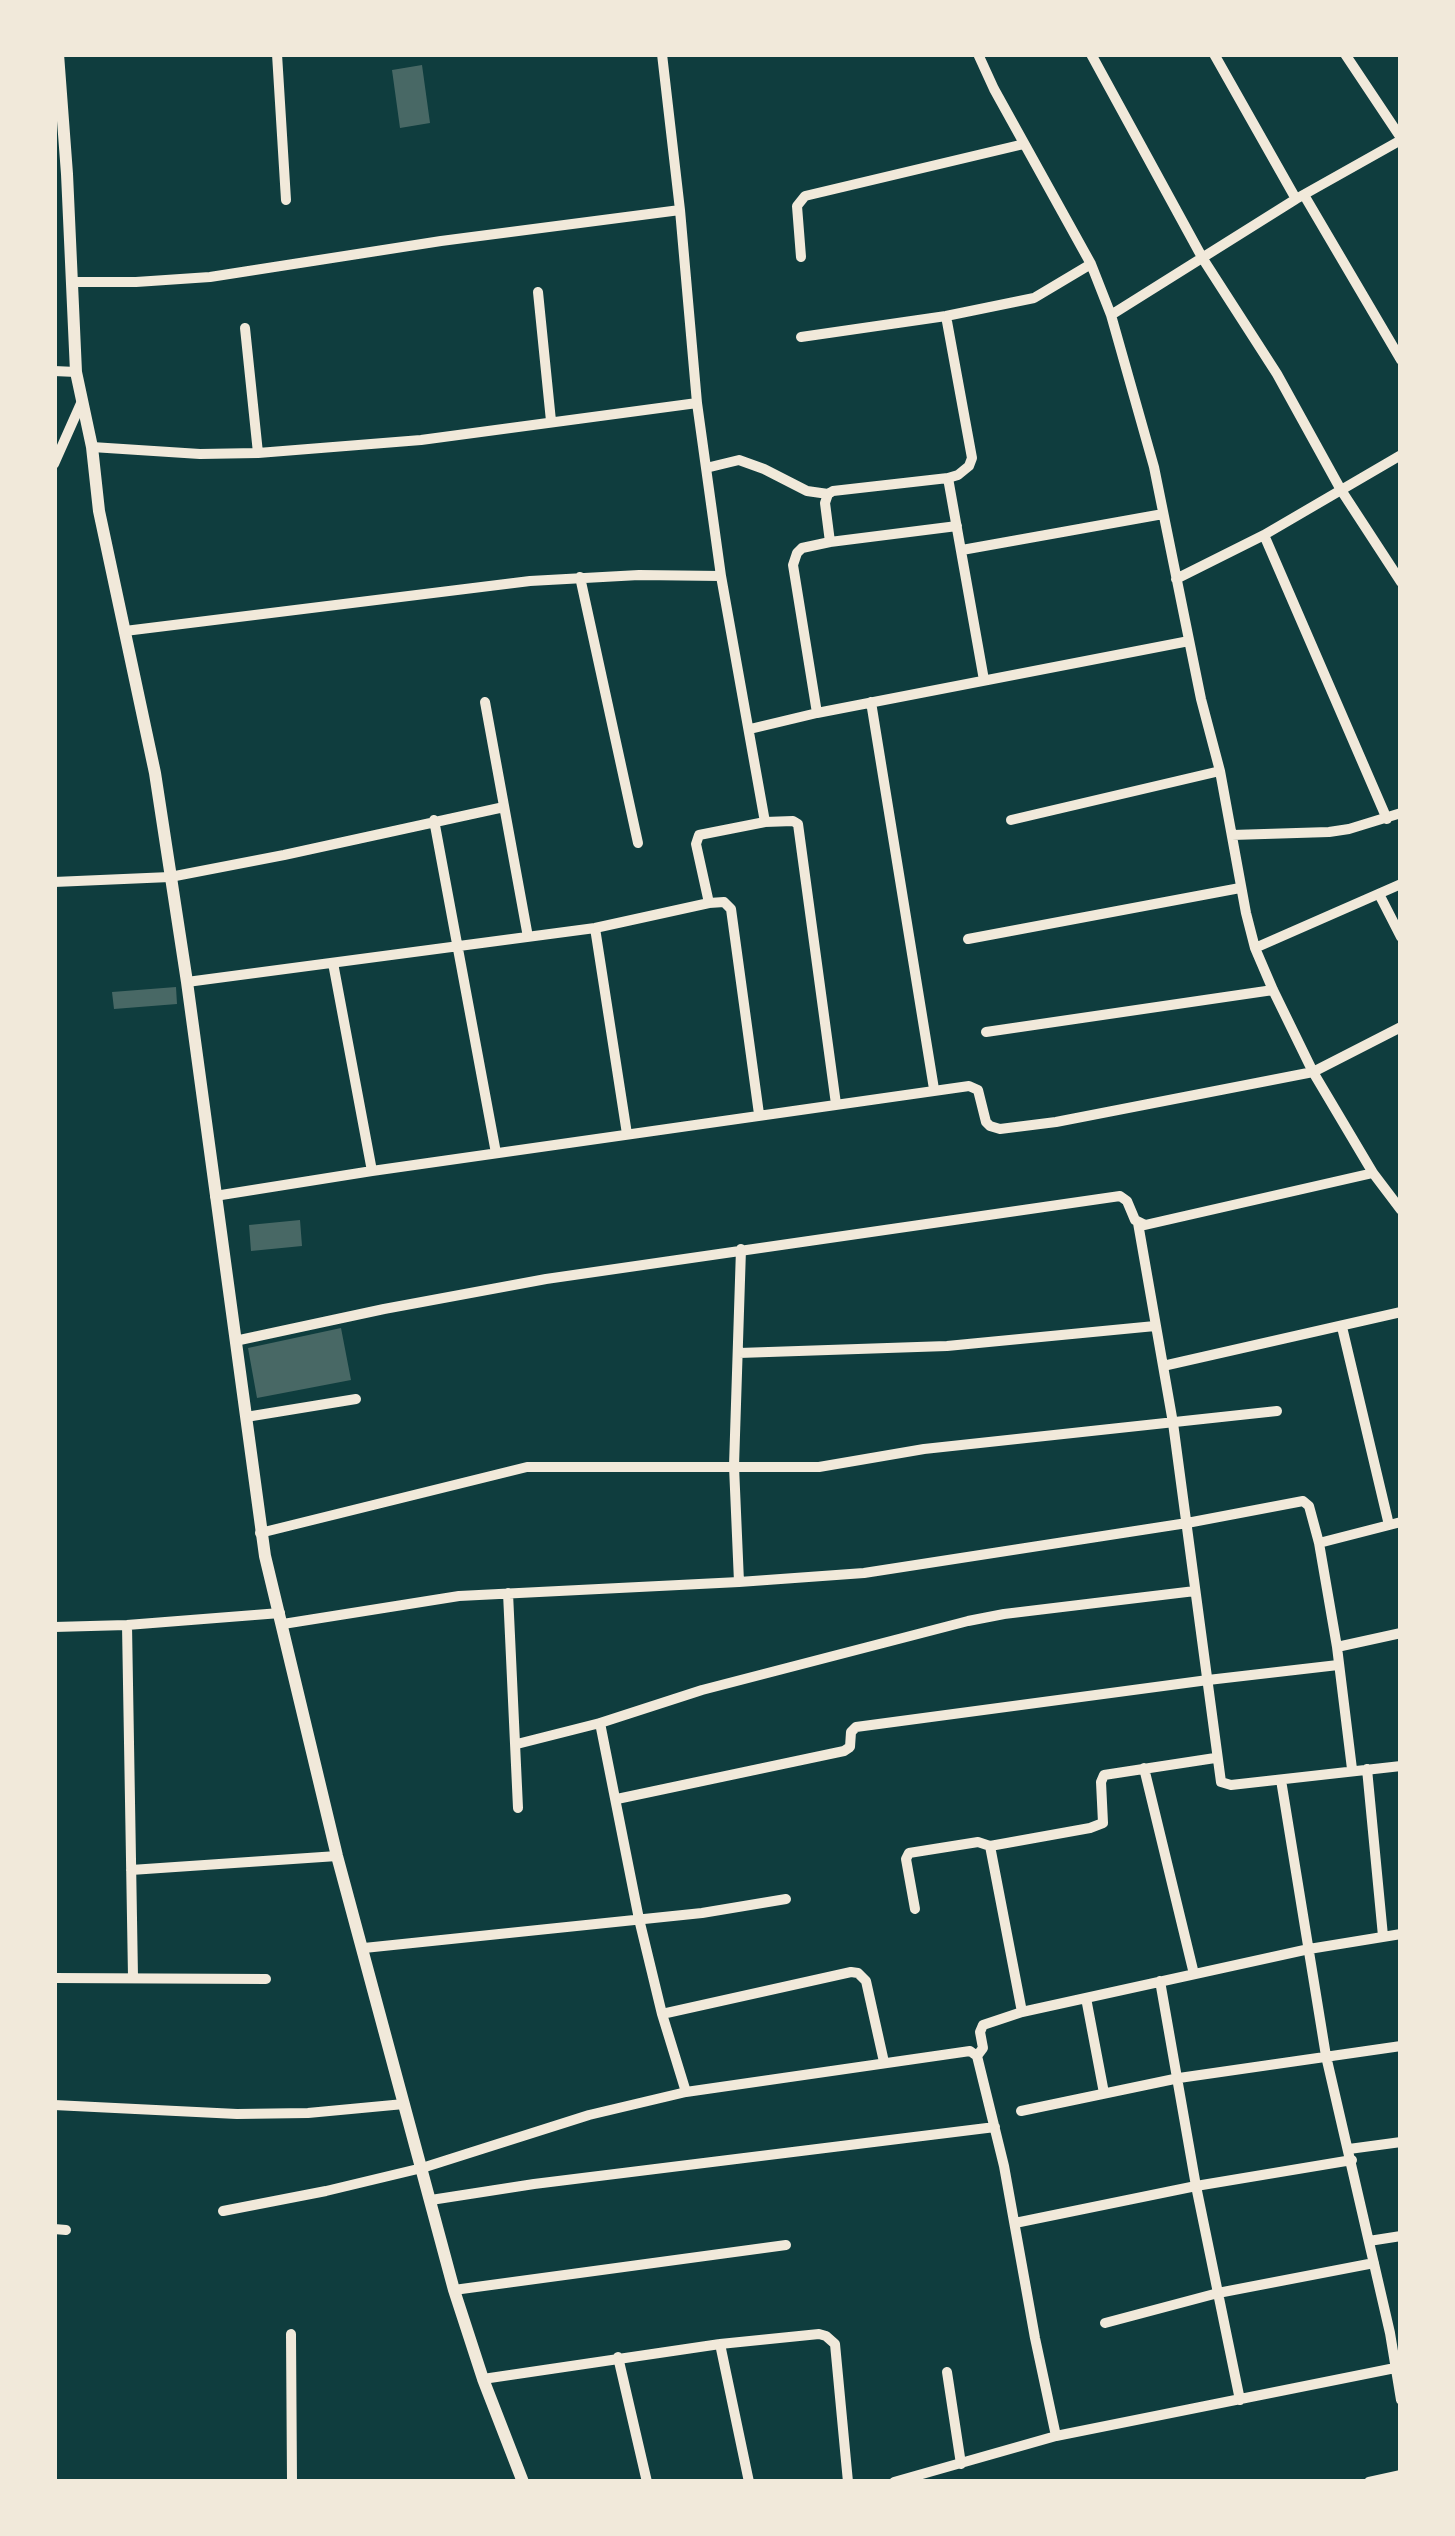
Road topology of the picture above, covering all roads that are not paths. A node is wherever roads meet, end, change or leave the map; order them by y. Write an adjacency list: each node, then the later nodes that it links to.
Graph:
1 (58, 54): 10 (street)
2 (278, 54): 12 (street)
3 (662, 54): 13 (street)
4 (978, 54): 9 (street)
5 (1091, 54): 15 (street)
6 (1214, 54): 11 (street)
7 (1345, 54): 8 (street)
8 (1401, 139): 11 (street)
9 (1024, 144): 14 (street); 16 (street)
10 (60, 174): 17 (street)
11 (1300, 197): 15 (street); 23 (street)
12 (286, 200)
13 (680, 210): 17 (street); 27 (street)
14 (801, 257)
15 (1203, 259): 19 (street); 35 (street)
16 (1091, 264): 19 (street); 20 (street)
17 (73, 282): 25 (street)
18 (538, 292): 28 (street)
19 (1111, 315): 37 (street)
20 (946, 316): 22 (street); 34 (street)
21 (245, 328): 30 (street)
22 (801, 338)
23 (1401, 361)
24 (54, 371): 25 (street)
25 (76, 372): 26 (street)
26 (83, 399): 29 (street); 32 (street)
27 (697, 403): 28 (street); 33 (street)
28 (551, 421): 30 (street)
29 (92, 447): 30 (street); 46 (street)
30 (258, 453)
31 (1401, 455): 35 (street)
32 (54, 464)
33 (706, 468): 36 (street); 42 (street)
34 (947, 478): 36 (street); 38 (street)
35 (1341, 490): 39 (street); 45 (street)
36 (828, 494): 40 (street)
37 (1163, 514): 41 (street); 44 (street)
38 (958, 526): 40 (street); 41 (street)
39 (1264, 535): 44 (street); 56 (street)
40 (830, 542): 51 (street)
41 (962, 550): 48 (street)
42 (722, 577): 43 (street); 52 (street)
43 (580, 578): 46 (street); 61 (street)
44 (1176, 578): 47 (street)
45 (1401, 582)
46 (125, 631): 62 (street)
47 (1189, 641): 48 (street); 53 (street)
48 (985, 680): 50 (street)
49 (485, 702): 54 (street)
50 (871, 702): 51 (street); 80 (street)
51 (817, 713): 52 (street)
52 (750, 729): 59 (street)
53 (1220, 771): 58 (street); 60 (street)
54 (504, 807): 57 (street); 69 (street)
55 (1401, 813): 56 (street)
56 (1388, 819): 60 (street)
57 (434, 820): 62 (street); 72 (street)
58 (1011, 820)
59 (765, 822): 67 (street); 81 (street)
60 (1232, 835): 65 (street)
61 (638, 843)
62 (170, 877): 63 (street); 75 (street)
63 (54, 882)
64 (1401, 884): 66 (street)
65 (1240, 888): 71 (street); 73 (street)
66 (1379, 894): 70 (street); 73 (street)
67 (709, 903): 68 (street); 82 (street)
68 (595, 928): 69 (street); 83 (street)
69 (527, 937): 72 (street)
70 (1401, 937)
71 (968, 939)
72 (460, 945): 74 (street); 84 (street)
73 (1256, 948): 76 (street)
74 (333, 963): 75 (street); 85 (street)
75 (187, 982): 87 (street)
76 (1273, 990): 78 (street); 79 (street)
77 (1401, 1027): 79 (street)
78 (986, 1032)
79 (1313, 1072): 80 (street); 86 (street)
80 (934, 1089): 81 (street)
81 (836, 1104): 82 (street)
82 (759, 1114): 83 (street)
83 (627, 1134): 84 (street)
84 (496, 1153): 85 (street)
85 (372, 1171): 87 (street)
86 (1373, 1173): 88 (street); 89 (street)
87 (215, 1196): 94 (street)
88 (1401, 1210)
89 (1138, 1223): 90 (street); 92 (street)
90 (741, 1249): 94 (street); 95 (street)
91 (1401, 1312): 93 (street)
92 (1155, 1326): 95 (street); 96 (street)
93 (1342, 1327): 96 (street); 103 (street)
94 (235, 1341): 99 (street)
95 (739, 1353): 101 (street)
96 (1163, 1366): 100 (street)
97 (356, 1399): 99 (street)
98 (1277, 1411): 100 (street)
99 (246, 1417): 104 (street)
100 (1173, 1423): 101 (street); 102 (street)
101 (734, 1466): 104 (street); 106 (street)
102 (1187, 1523): 105 (street); 106 (street); 107 (street)
103 (1395, 1524): 105 (street)
104 (260, 1533): 109 (street)
105 (1319, 1544): 113 (street)
106 (739, 1582): 108 (street)
107 (1195, 1591): 115 (street); 116 (street)
108 (508, 1593): 109 (street); 117 (street)
109 (281, 1619): 110 (street); 127 (street)
110 (127, 1625): 111 (street); 128 (street)
111 (54, 1627)
112 (1401, 1633): 113 (street)
113 (1336, 1647): 114 (street)
114 (1338, 1665): 115 (street); 121 (street)
115 (1208, 1680): 118 (street); 124 (street)
116 (600, 1723): 117 (street); 124 (street)
117 (517, 1744): 125 (street)
118 (1215, 1758): 120 (street); 123 (street)
119 (1401, 1766): 122 (street)
120 (1144, 1768): 126 (street); 136 (street)
121 (1352, 1769): 122 (street); 123 (street)
122 (1367, 1769): 133 (street)
123 (1281, 1780): 135 (street)
124 (617, 1799): 131 (street)
125 (518, 1808)
126 (990, 1846): 130 (street); 142 (street)
127 (337, 1856): 128 (street); 134 (street)
128 (130, 1870): 137 (street)
129 (786, 1899): 131 (street)
130 (915, 1909)
131 (639, 1919): 134 (street); 143 (street)
132 (1401, 1934): 133 (street)
133 (1383, 1936): 135 (street)
134 (364, 1948): 151 (street)
135 (1309, 1949): 136 (street); 146 (street)
136 (1194, 1973): 140 (street)
137 (133, 1977): 138 (street); 139 (street)
138 (54, 1978)
139 (266, 1979)
140 (1160, 1981): 141 (street); 148 (street)
141 (1086, 1998): 142 (street); 150 (street)
142 (1022, 2012): 145 (street)
143 (662, 2014): 147 (street); 149 (street)
144 (1401, 2046): 146 (street)
145 (977, 2056): 147 (street); 154 (street)
146 (1326, 2056): 148 (street); 156 (street)
147 (884, 2062): 149 (street)
148 (1179, 2078): 150 (street); 158 (street)
149 (686, 2092): 157 (street)
150 (1104, 2093): 153 (street)
151 (404, 2104): 152 (street); 157 (street)
152 (54, 2105)
153 (1022, 2111)
154 (995, 2127): 159 (street); 161 (street)
155 (1401, 2143): 156 (street)
156 (1351, 2155): 158 (street); 163 (street)
157 (422, 2168): 159 (street); 160 (street)
158 (1196, 2186): 161 (street); 167 (street)
159 (431, 2200): 166 (street)
160 (224, 2211)
161 (1015, 2223): 178 (street)
162 (1401, 2236): 163 (street)
163 (1369, 2241): 165 (street)
164 (786, 2245): 166 (street)
165 (1374, 2264): 167 (street); 169 (street)
166 (454, 2290): 175 (street)
167 (1218, 2293): 168 (street); 176 (street)
168 (1105, 2323)
169 (1396, 2332): 173 (street)
170 (291, 2334): 181 (street)
171 (719, 2344): 172 (street); 184 (street); 185 (street)
172 (618, 2357): 175 (street); 183 (street)
173 (1395, 2368): 176 (street); 177 (street)
174 (947, 2372): 179 (street)
175 (483, 2379): 182 (street)
176 (1240, 2400): 178 (street)
177 (1401, 2400)
178 (1056, 2436): 179 (street)
179 (958, 2465): 186 (street); 187 (street)
180 (1401, 2475): 188 (street)
181 (292, 2482)
182 (523, 2482)
183 (647, 2482)
184 (749, 2482)
185 (848, 2482)
186 (894, 2482)
187 (957, 2482)
188 (1369, 2482)

